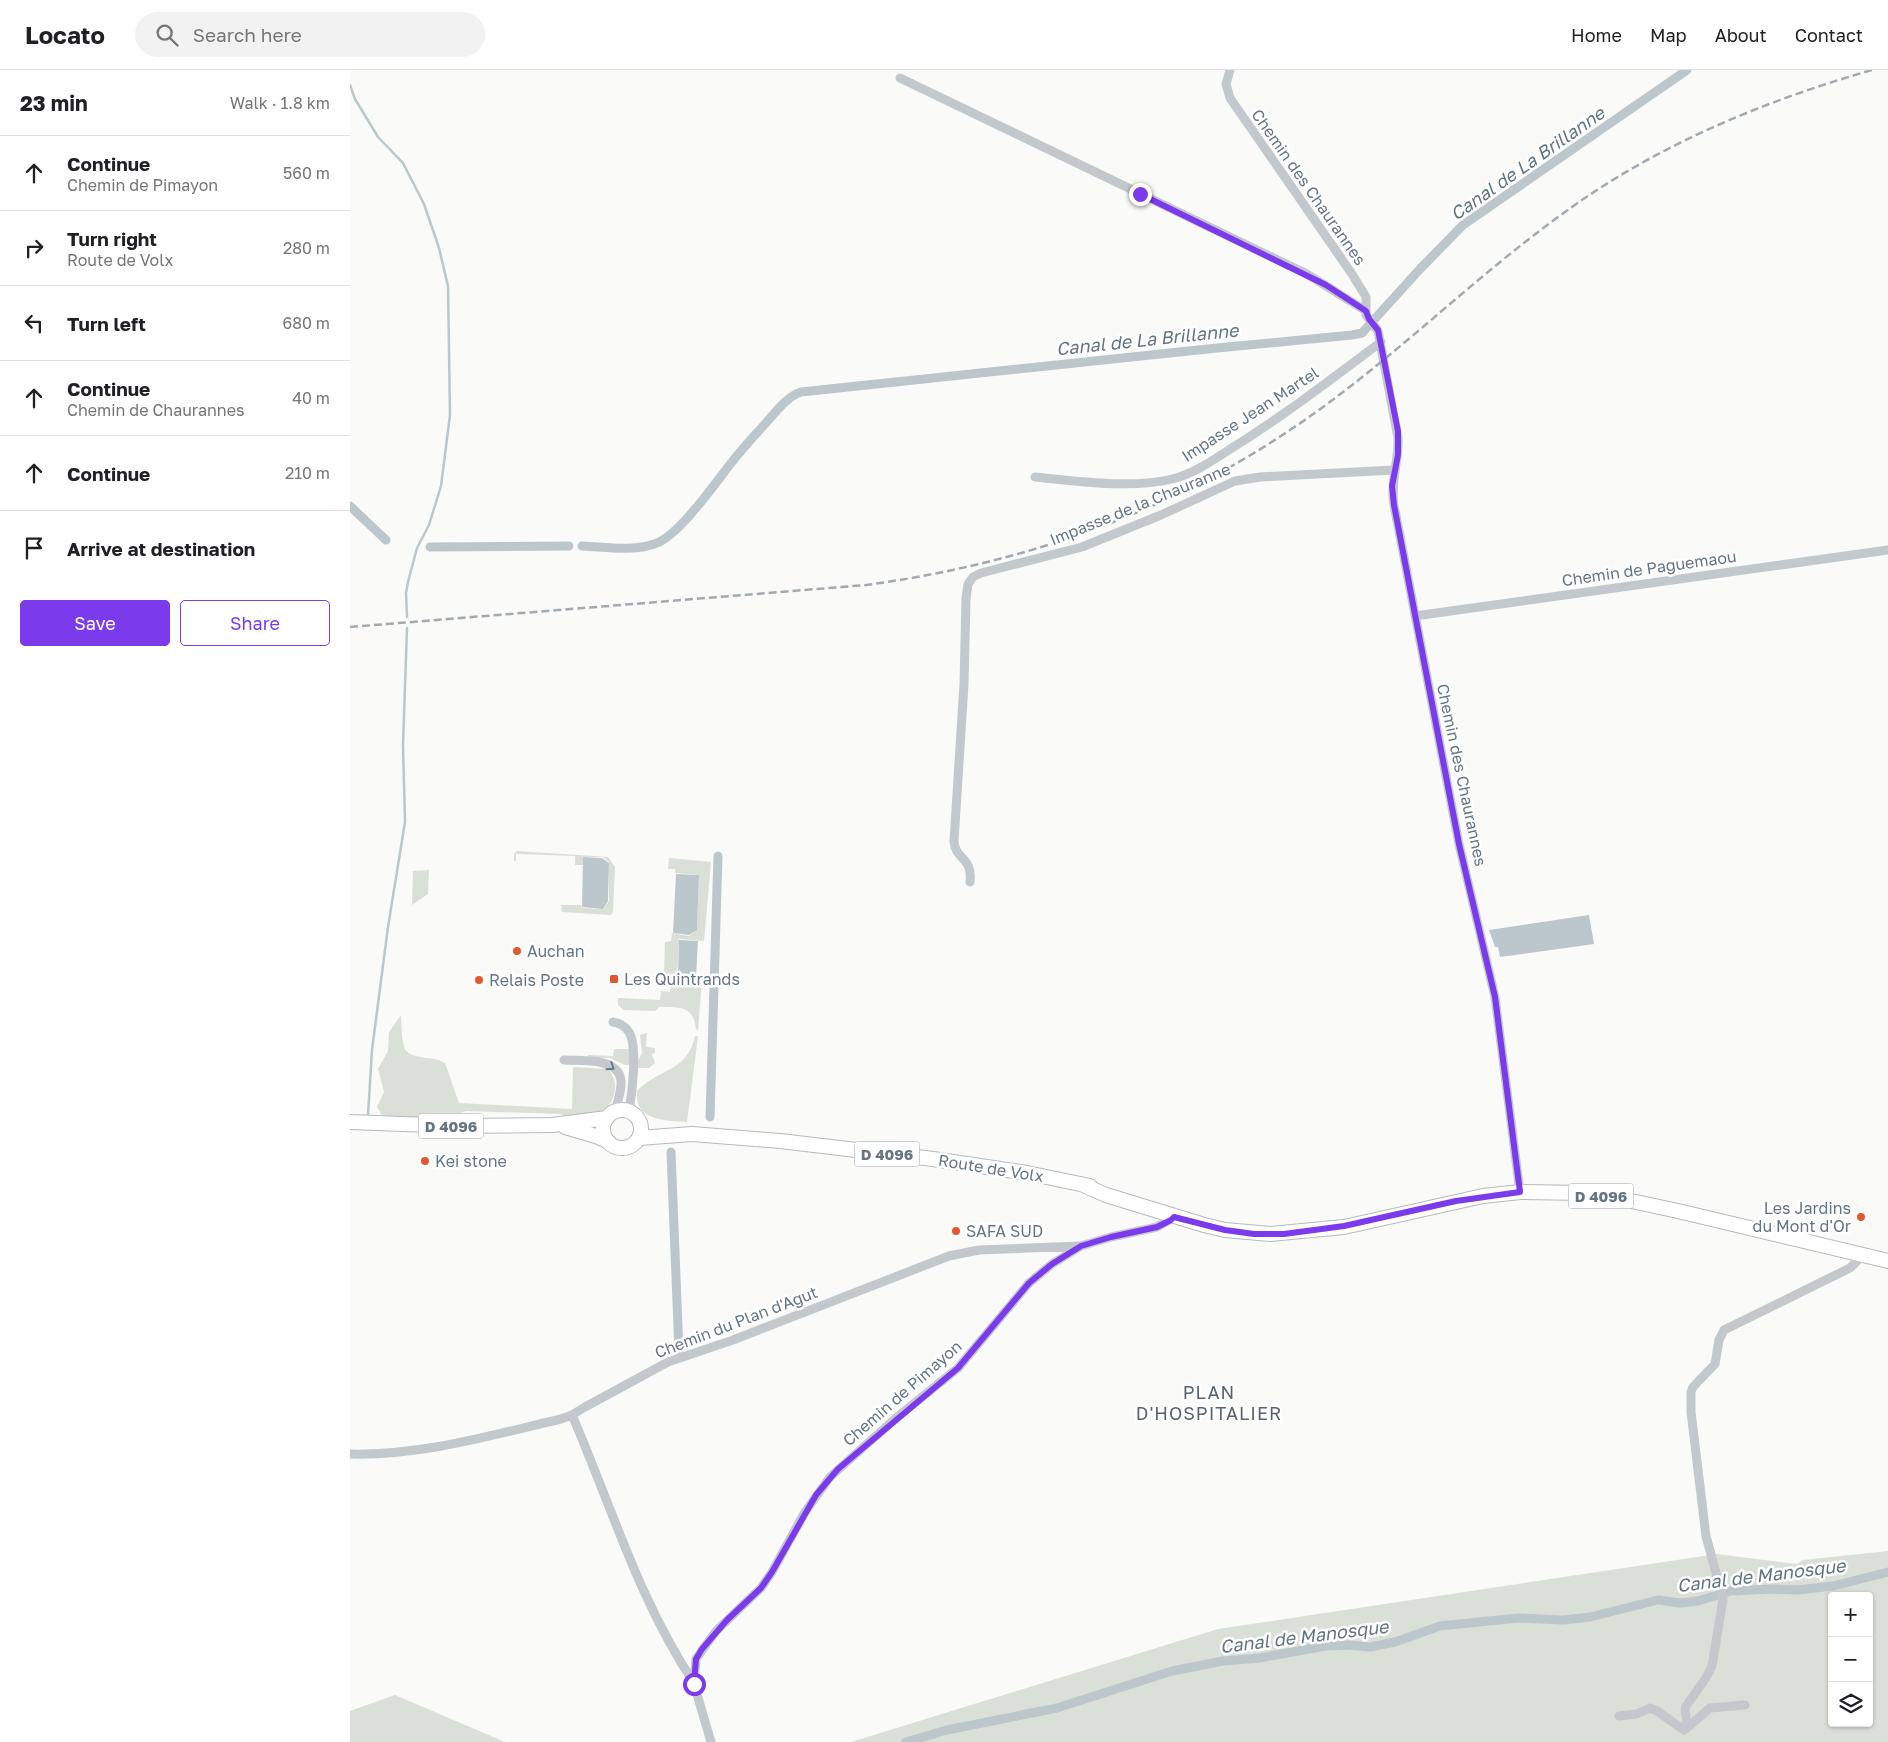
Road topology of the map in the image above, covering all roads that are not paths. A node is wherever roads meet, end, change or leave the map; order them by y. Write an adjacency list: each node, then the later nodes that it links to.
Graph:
1 (1230, 70): 3 (street, Chemin des Chaurannes)
2 (900, 78): 3 (street)
3 (1366, 311): 4 (street, Chemin des Chaurannes)
4 (1380, 342): 5 (street, Chemin des Chaurannes); 6 (street, Impasse Jean Martel)
5 (1394, 470): 8 (street, Chemin des Chaurannes); 9 (street, Impasse de la Chauranne)
6 (1035, 477)
7 (1888, 550): 8 (street, Chemin de Paguemaou)
8 (1415, 616): 21 (street, Chemin des Chaurannes)
9 (970, 882)
10 (613, 1022): 12 (street)
11 (564, 1060): 13 (street, one-way to 13)
12 (629, 1111): 13 (main road); 15 (main road)
13 (611, 1115): 16 (main road, D 4096); 19 (main road)
14 (350, 1122): 16 (main road, D 4096)
15 (640, 1122): 17 (main road, Route de Volx / D 4096); 18 (main road)
16 (552, 1125): 19 (main road, D 4096)
17 (692, 1134): 18 (main road, Route de Volx / D 4096); 20 (main road, Route de Volx / D 4096)
18 (639, 1138): 19 (main road)
19 (609, 1142)
20 (1080, 1184): 22 (main road, Route de Volx / D 4096); 23 (main road, Route de Volx / D 4096)
21 (1520, 1192): 24 (main road, Route de Volx / D 4096); 26 (main road, Route de Volx / D 4096)
22 (1174, 1217): 23 (street); 24 (main road, Route de Volx / D 4096); 25 (street, Chemin de Pimayon)
23 (1227, 1223): 24 (main road, Route de Volx / D 4096)
24 (1310, 1230)
25 (1081, 1246): 28 (street, Chemin du Plan d'Agut); 30 (street, Chemin de Pimayon)
26 (1863, 1255): 27 (main road, Route de Volx / D 4096); 33 (street)
27 (1888, 1261)
28 (572, 1415): 29 (street, Chemin du Plan d'Agut); 30 (street)
29 (350, 1454)
30 (694, 1684): 34 (street, Chemin de Pimayon)
31 (1745, 1705): 33 (street)
32 (1619, 1716): 33 (street)
33 (1686, 1729)
34 (711, 1742)

